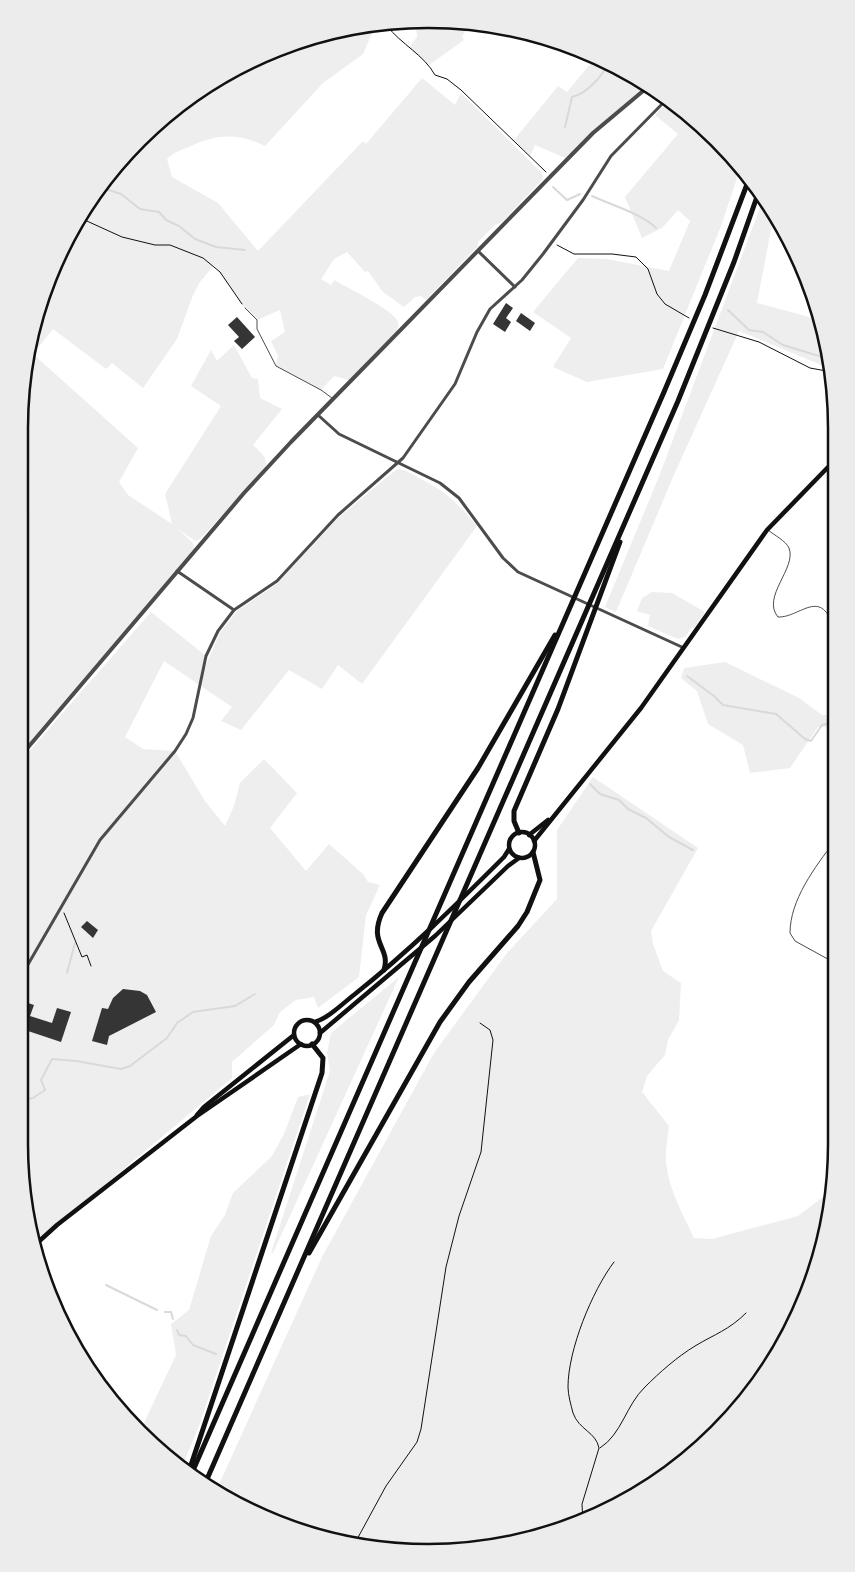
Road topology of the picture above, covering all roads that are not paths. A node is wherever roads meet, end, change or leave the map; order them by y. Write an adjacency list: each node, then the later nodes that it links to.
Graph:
1 (643, 91): 5 (street)
2 (662, 104): 6 (street)
3 (746, 186): 16 (highway)
4 (756, 199): 12 (highway)
5 (478, 251): 6 (street); 8 (street)
6 (515, 287): 10 (street)
7 (245, 308): 8 (lane)
8 (334, 400): 9 (street)
9 (318, 415): 10 (street); 14 (street)
10 (398, 464): 15 (street); 18 (street)
11 (828, 467): 13 (main road)
12 (637, 496): 21 (highway); 38 (highway)
13 (767, 530): 17 (lane); 18 (main road)
14 (177, 571): 15 (street); 19 (street)
15 (234, 610): 29 (street)
16 (569, 611): 30 (highway); 40 (highway)
17 (828, 616)
18 (685, 648): 20 (main road)
19 (28, 747)
20 (549, 819): 22 (main road); 23 (main road)
21 (519, 833): 22 (main road); 24 (main road)
22 (529, 835): 23 (main road)
23 (534, 841): 26 (main road)
24 (509, 849): 27 (main road); 30 (main road)
25 (828, 851): 28 (lane)
26 (533, 852): 27 (main road); 38 (highway)
27 (519, 858): 32 (main road)
28 (828, 959)
29 (28, 965)
30 (384, 970): 31 (main road)
31 (315, 1022): 32 (main road); 33 (main road)
32 (320, 1033): 35 (main road)
33 (294, 1035): 34 (main road); 36 (main road)
34 (301, 1044): 35 (main road); 36 (main road)
35 (312, 1044): 39 (highway)
36 (197, 1116): 37 (main road)
37 (39, 1241)
38 (295, 1278): 41 (highway)
39 (192, 1468)
40 (193, 1468)
41 (207, 1478)

